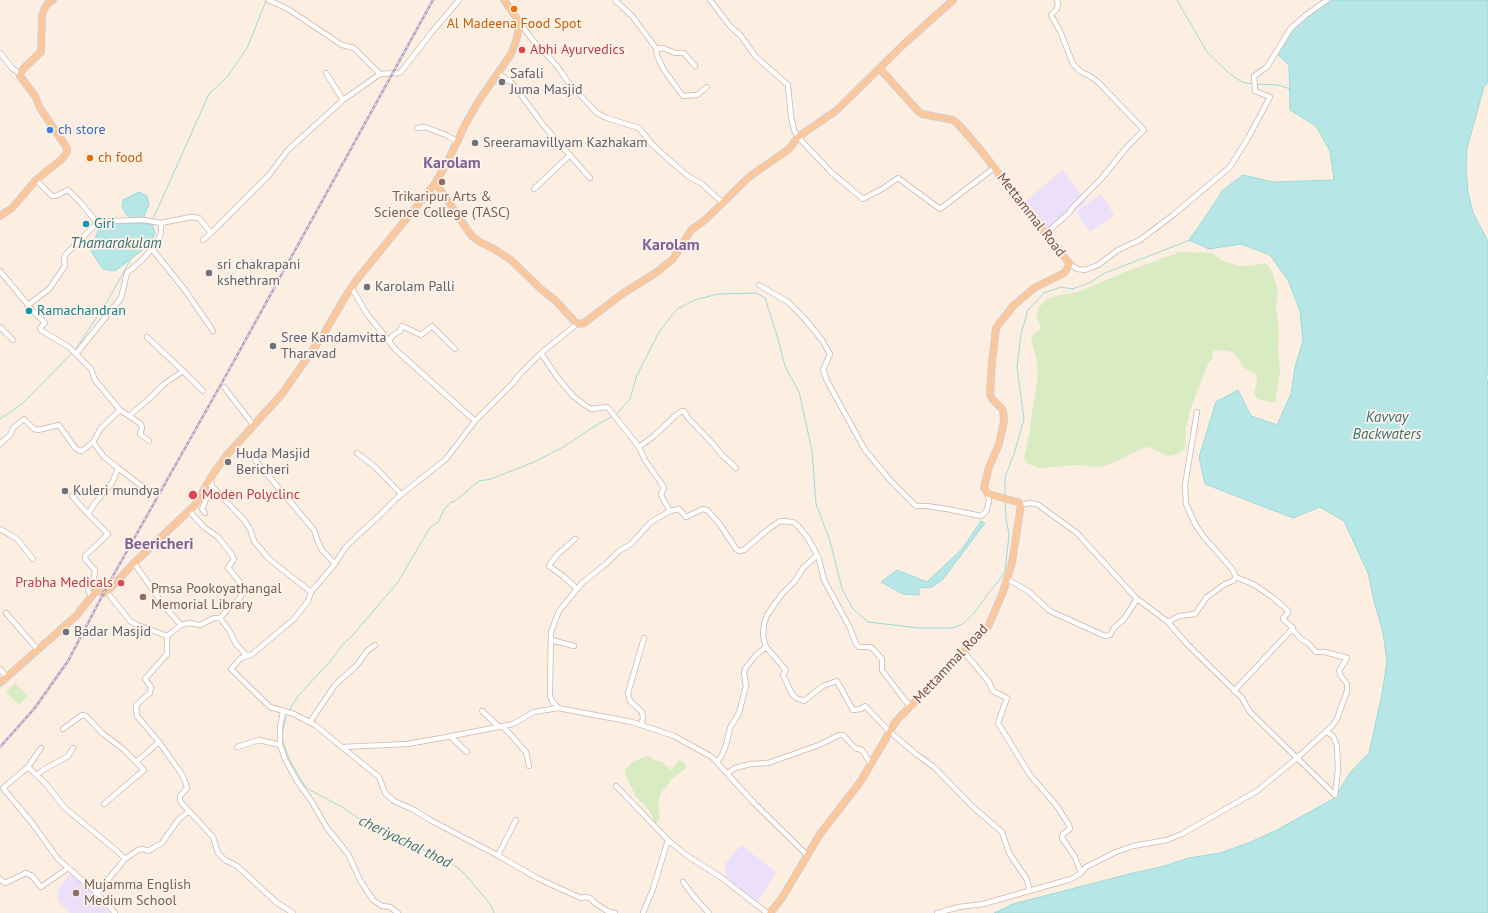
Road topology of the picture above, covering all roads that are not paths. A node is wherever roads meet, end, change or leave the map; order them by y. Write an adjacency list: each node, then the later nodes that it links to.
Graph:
1 (53, 0): 17 (main road)
2 (268, 0): 18 (street)
3 (459, 0): 18 (street)
4 (504, 0): 10 (main road)
5 (615, 0): 11 (street)
6 (710, 0): 22 (street)
7 (953, 0): 14 (main road)
8 (1057, 0): 35 (street)
9 (1327, 0): 38 (street)
10 (518, 20): 16 (main road); 30 (street)
11 (656, 48): 13 (street); 19 (street)
12 (0, 53): 17 (street)
13 (695, 66)
14 (880, 69): 22 (main road); 25 (main road, Mettammal Road)
15 (326, 73): 20 (street)
16 (498, 73): 23 (main road); 24 (street)
17 (20, 74): 27 (main road)
18 (380, 74): 20 (street)
19 (707, 87)
20 (343, 100): 34 (street)
21 (417, 128): 23 (street)
22 (798, 137): 25 (street); 30 (main road)
23 (456, 143): 28 (main road)
24 (570, 154): 26 (street); 29 (street)
25 (994, 168): 35 (main road, Mettammal Road)
26 (590, 178)
27 (36, 180): 31 (main road); 32 (street)
28 (434, 185): 41 (main road); 43 (main road)
29 (534, 188)
30 (723, 204): 43 (main road)
31 (0, 216)
32 (97, 223): 33 (street); 42 (street)
33 (161, 223): 34 (street); 37 (street)
34 (211, 233): 36 (street)
35 (1045, 234): 38 (main road, Mettammal Road)
36 (203, 240)
37 (152, 249): 45 (street); 50 (street)
38 (1070, 264): 71 (main road, Mettammal Road)
39 (0, 271): 42 (street)
40 (758, 284): 71 (street)
41 (351, 287): 48 (street); 59 (main road)
42 (28, 305): 50 (street)
43 (577, 324): 51 (street)
44 (0, 327): 47 (street)
45 (213, 331)
46 (147, 337): 52 (street)
47 (13, 340)
48 (389, 341): 49 (street); 58 (street)
49 (456, 349)
50 (74, 352): 55 (street)
51 (541, 353): 58 (street); 63 (street)
52 (182, 370): 54 (street); 57 (street)
53 (224, 387): 59 (street)
54 (203, 391)
55 (120, 410): 57 (street); 61 (street)
56 (1197, 412): 84 (street)
57 (129, 416): 60 (street)
58 (475, 420): 70 (street)
59 (254, 426): 68 (main road)
60 (149, 441)
61 (93, 442): 62 (street); 66 (street)
62 (0, 444)
63 (639, 447): 67 (street); 75 (street)
64 (357, 453): 70 (street)
65 (255, 460): 83 (street)
66 (118, 468): 69 (street); 77 (street)
67 (736, 468)
68 (210, 483): 74 (main road); 76 (street); 88 (street)
69 (148, 491)
70 (401, 494): 83 (street)
71 (988, 494): 73 (main road)
72 (72, 496): 77 (street)
73 (1021, 505): 85 (main road, Mettammal Road); 90 (street)
74 (189, 511): 82 (main road); 92 (street)
75 (670, 511): 80 (street); 86 (street)
76 (205, 513)
77 (88, 514): 89 (street)
78 (0, 530): 81 (street)
79 (575, 539): 86 (street)
80 (817, 555): 101 (street); 109 (street)
81 (33, 559)
82 (134, 563): 87 (main road); 94 (street)
83 (335, 564): 88 (street)
84 (1236, 577): 93 (street); 95 (street)
85 (1007, 579): 90 (street); 103 (main road, Mettammal Road)
86 (577, 588): 98 (street)
87 (107, 592): 89 (main road); 96 (street)
88 (311, 592): 104 (street)
89 (91, 597): 102 (main road)
90 (1137, 599): 93 (street)
91 (6, 612): 102 (street)
92 (220, 618): 94 (street); 104 (street)
93 (1168, 622): 108 (street)
94 (181, 625): 96 (street)
95 (1293, 630): 108 (street); 118 (street)
96 (167, 636): 120 (street)
97 (644, 638): 114 (street)
98 (551, 640): 100 (street); 110 (street)
99 (375, 645): 113 (street)
100 (574, 646)
101 (766, 647): 117 (street); 129 (street)
102 (38, 650): 106 (main road)
103 (964, 652): 109 (main road, Mettammal Road); 145 (street)
104 (247, 656): 112 (street)
105 (0, 669): 106 (street)
106 (7, 677): 107 (main road)
107 (0, 683)
108 (1234, 691): 127 (street)
109 (911, 707): 117 (main road, Mettammal Road)
110 (558, 708): 114 (street); 115 (street)
111 (482, 711): 115 (street)
112 (283, 712): 113 (street); 121 (street)
113 (310, 722): 123 (street)
114 (641, 725): 129 (street)
115 (501, 727): 119 (street); 131 (street)
116 (63, 729): 128 (street)
117 (890, 732): 130 (main road, Mettammal Road); 148 (street)
118 (1327, 732): 127 (street); 127 (street)
119 (451, 736): 123 (street); 126 (street)
120 (159, 742): 128 (street); 138 (street)
121 (280, 745): 122 (street); 152 (street)
122 (237, 747)
123 (342, 747): 141 (street)
124 (41, 748): 132 (street)
125 (73, 748): 134 (street)
126 (467, 752)
127 (1297, 758): 145 (street)
128 (136, 762): 137 (street)
129 (717, 762): 133 (street)
130 (871, 764): 133 (street); 142 (main road, Mettammal Road)
131 (529, 766)
132 (28, 767): 134 (street); 136 (street)
133 (728, 773): 142 (street)
134 (37, 775): 143 (street)
135 (616, 786): 140 (street)
136 (2, 789): 144 (street)
137 (104, 804)
138 (189, 811): 143 (street); 151 (street)
139 (516, 820): 141 (street)
140 (670, 842): 154 (street); 156 (street)
141 (498, 855): 153 (street)
142 (807, 855): 157 (main road, Mettammal Road)
143 (125, 859): 149 (street)
144 (68, 868): 146 (street); 149 (street)
145 (1081, 873): 148 (street)
146 (0, 879)
147 (683, 882): 155 (street)
148 (1030, 890): 158 (street)
149 (97, 893): 150 (street)
150 (115, 913)
151 (293, 913)
152 (398, 913)
153 (615, 913)
154 (643, 913)
155 (709, 913)
156 (767, 913)
157 (770, 913)
158 (936, 913)

